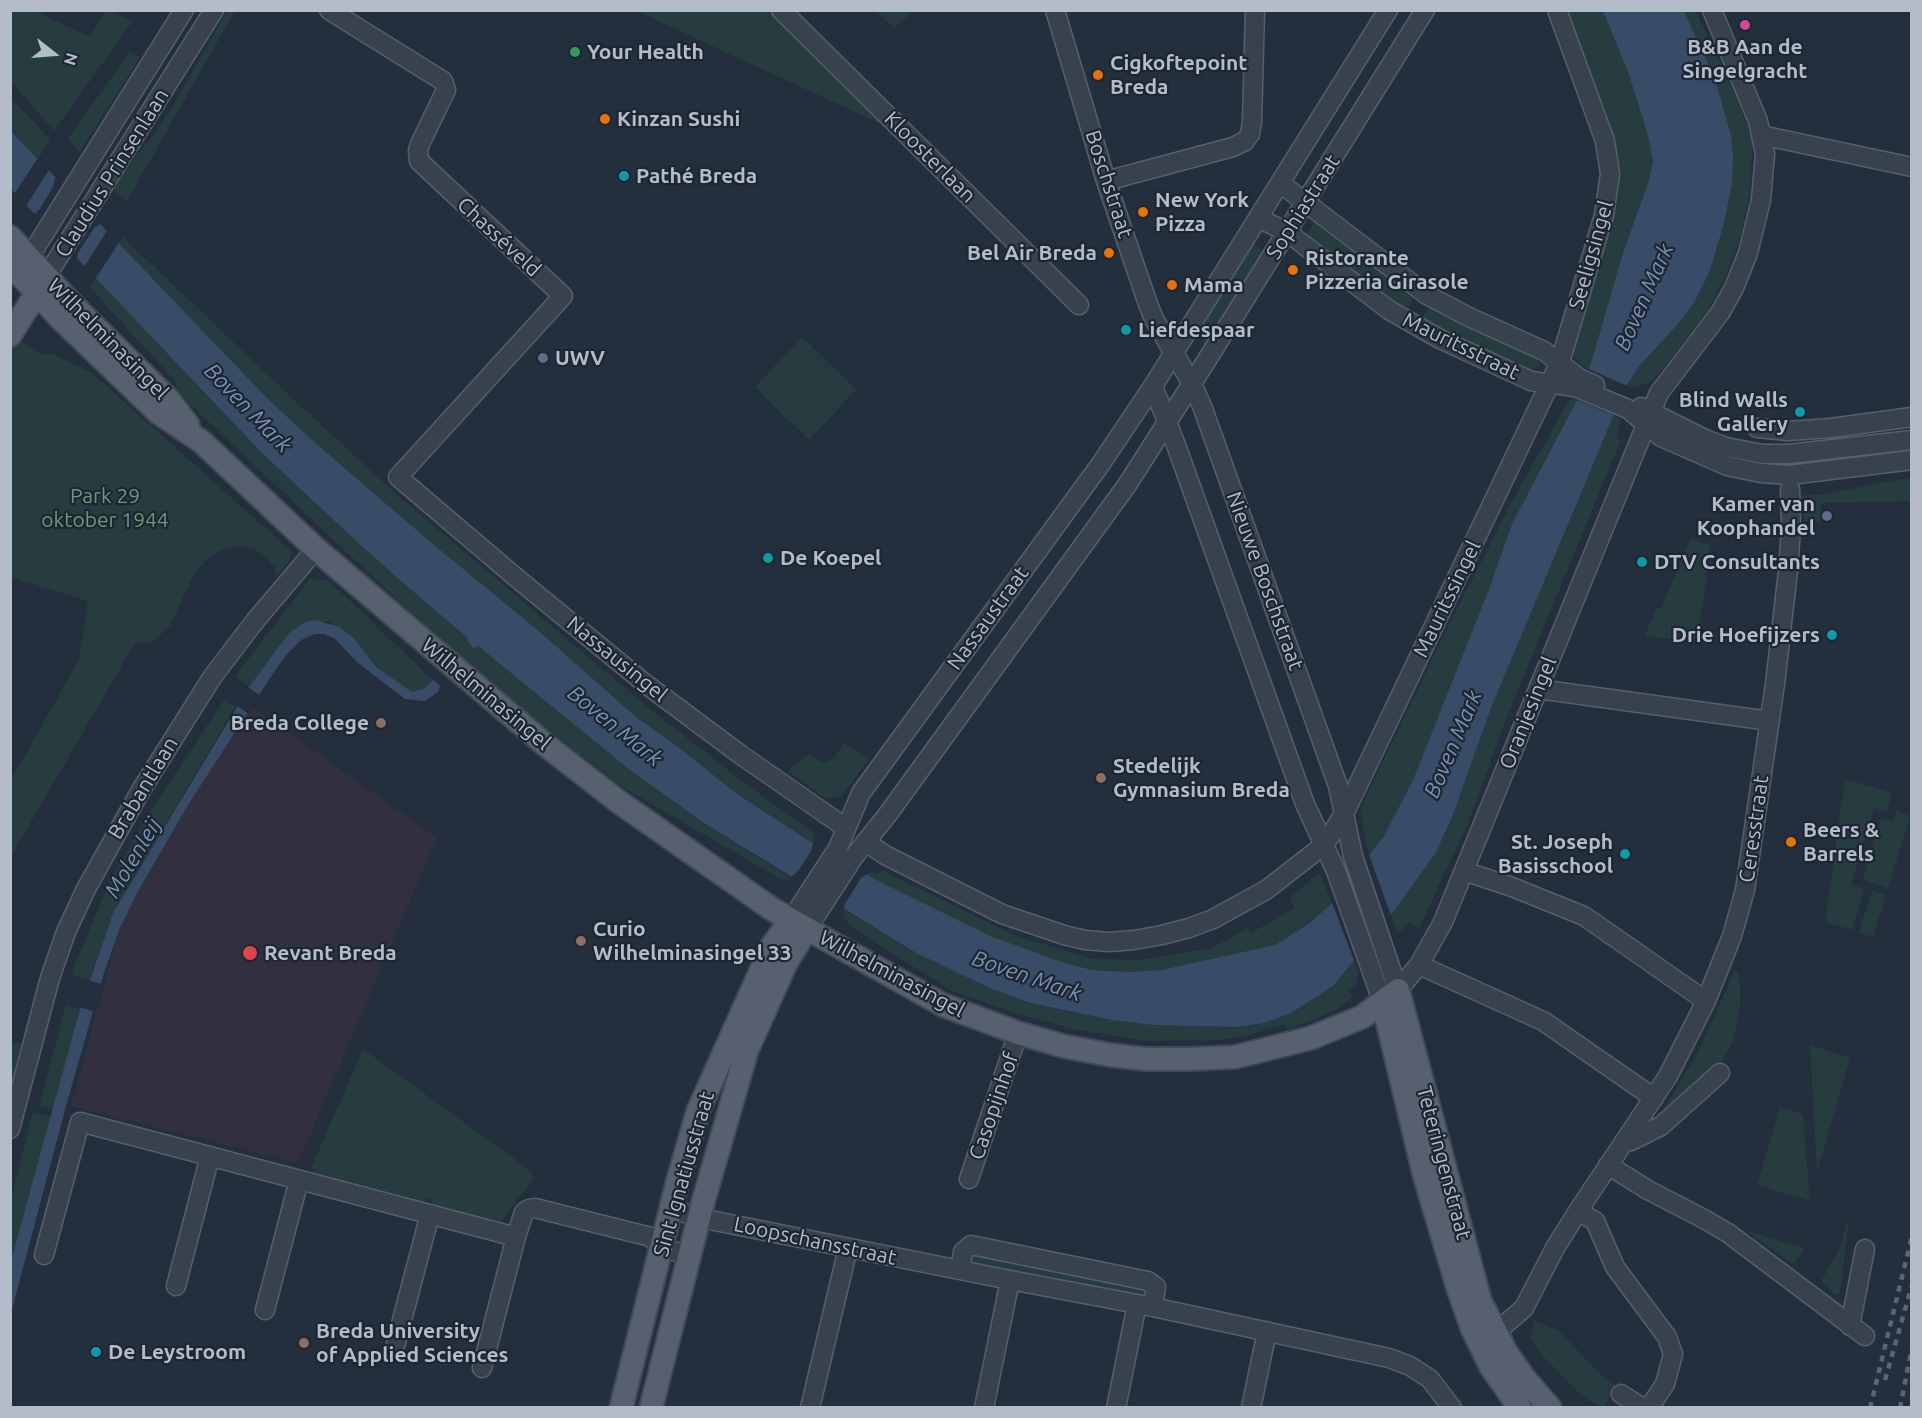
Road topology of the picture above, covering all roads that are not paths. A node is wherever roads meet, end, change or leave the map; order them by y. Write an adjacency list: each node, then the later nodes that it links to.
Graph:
1 (184, 10): 19 (street, Claudius Prinsenlaan)
2 (214, 10): 20 (street, Claudius Prinsenlaan)
3 (329, 10): 39 (street, Chasséveld)
4 (781, 10): 22 (street, Kloosterlaan)
5 (1055, 10): 13 (street, Boschstraat)
6 (1255, 10): 13 (street)
7 (1388, 10): 14 (street, Sophiastraat)
8 (1425, 10): 15 (street, Sophiastraat)
9 (1557, 10): 26 (street, Seeligsingel)
10 (1712, 10): 11 (street, Oranjesingel)
11 (1761, 135): 12 (street); 34 (street, Oranjesingel)
12 (1911, 167)
13 (1106, 181): 25 (street, Boschstraat)
14 (1280, 183): 15 (street, Mauritsstraat); 16 (street, Sophiastraat)
15 (1306, 201): 17 (street, Sophiastraat); 21 (street, Mauritsstraat)
16 (1258, 218): 17 (street, Mauritsstraat); 25 (street, Sophiastraat)
17 (1287, 232): 23 (street, Mauritsstraat); 30 (street, Sophiastraat)
18 (10, 237): 19 (main road, Wilhelminasingel)
19 (17, 270): 20 (main road, Wilhelminasingel)
20 (41, 285): 24 (main road, Claudius Prinsenlaan); 41 (main road, Wilhelminasingel)
21 (1427, 295): 23 (street); 26 (street, Mauritsstraat)
22 (1079, 305)
23 (1410, 322): 29 (street, Mauritsstraat)
24 (10, 335)
25 (1174, 353): 27 (street, Sophiastraat); 30 (street, Nieuwe Boschstraat)
26 (1560, 362): 28 (street, Mauritsstraat); 29 (street, Seeligsingel)
27 (1163, 370): 31 (street, Nassaustraat)
28 (1577, 382): 29 (street, Mauritsstraat); 34 (street, Mauritsstraat)
29 (1550, 383): 44 (street, Mauritssingel)
30 (1192, 384): 32 (street, Sophiastraat); 44 (street, Nieuwe Boschstraat)
31 (1153, 386): 35 (street, Nieuwe Boschstraat); 45 (street, Nassaustraat)
32 (1179, 403): 35 (street, Nassaustraat)
33 (1911, 417): 36 (street)
34 (1649, 418): 37 (street); 38 (street); 42 (street, Oranjesingel)
35 (1167, 422): 46 (street, Nassaustraat); 47 (street, Nieuwe Boschstraat)
36 (1757, 428)
37 (1911, 440)
38 (1911, 460)
39 (398, 477): 45 (street, Nassausingel)
40 (1790, 489): 43 (street, Ceresstraat)
41 (316, 549): 50 (main road, Wilhelminasingel); 57 (street, Brabantlaan)
42 (1538, 689): 43 (street); 49 (street, Oranjesingel)
43 (1770, 721): 53 (street, Ceresstraat)
44 (1344, 814): 47 (street); 52 (street, Nieuwe Boschstraat)
45 (846, 828): 48 (street, Nassaustraat)
46 (866, 842): 47 (street); 48 (street, Nassaustraat)
47 (1324, 845): 52 (street, Nieuwe Boschstraat)
48 (845, 853): 50 (street, Nassaustraat)
49 (1464, 871): 51 (street, Oranjesingel); 53 (street)
50 (799, 925): 54 (main road, Wilhelminasingel); 63 (main road, Sint Ignatiusstraat); 66 (main road, Sint Ignatiusstraat)
51 (1419, 965): 52 (street, Oranjesingel); 56 (street)
52 (1390, 997): 54 (main road, Wilhelminasingel); 81 (main road, Teteringenstraat)
53 (1706, 1001): 56 (street, Ceresstraat)
54 (1018, 1033): 61 (street, Casopijnhof)
55 (1720, 1073): 58 (street)
56 (1654, 1098): 58 (street, Ceresstraat)
57 (10, 1129)
58 (1624, 1142): 60 (street, Ceresstraat)
59 (210, 1156): 62 (street); 71 (street); 75 (street)
60 (1608, 1165): 64 (street, Ceresstraat); 78 (street)
61 (969, 1179)
62 (299, 1180): 65 (street); 77 (street)
63 (671, 1209): 66 (street, Loopschansstraat); 68 (main road, Sint Ignatiusstraat)
64 (1578, 1211): 81 (street, Ceresstraat); 95 (street)
65 (430, 1214): 67 (street); 82 (street)
66 (699, 1216): 69 (street, Loopschansstraat); 72 (main road, Sint Ignatiusstraat)
67 (516, 1237): 68 (street); 83 (street)
68 (661, 1248): 72 (street); 85 (main road, Sint Ignatiusstraat)
69 (848, 1248): 73 (street, Loopschansstraat); 87 (street)
70 (1865, 1249): 78 (street)
71 (44, 1255)
72 (689, 1255): 86 (main road, Sint Ignatiusstraat)
73 (960, 1270): 74 (street, Loopschansstraat); 76 (street)
74 (1010, 1280): 76 (street, Loopschansstraat); 88 (street)
75 (176, 1286)
76 (1145, 1305): 79 (street, Loopschansstraat); 89 (street)
77 (265, 1310)
78 (1850, 1326): 80 (street)
79 (1267, 1331): 90 (street); 91 (street, Loopschansstraat)
80 (1865, 1336)
81 (1488, 1338): 92 (main road); 93 (main road)
82 (396, 1343)
83 (482, 1368)
84 (1621, 1394): 94 (street)
85 (621, 1407)
86 (651, 1407)
87 (810, 1407)
88 (984, 1407)
89 (1116, 1407)
90 (1251, 1407)
91 (1452, 1407)
92 (1520, 1407)
93 (1550, 1407)
94 (1643, 1407)
95 (1649, 1407)

